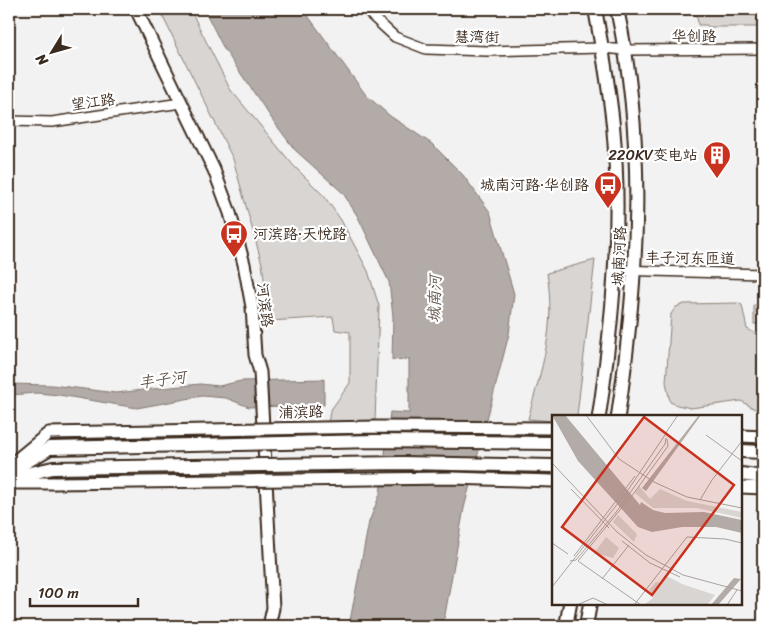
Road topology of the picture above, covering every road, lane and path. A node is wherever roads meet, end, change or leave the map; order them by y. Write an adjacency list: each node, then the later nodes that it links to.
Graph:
1 (136, 9): 8 (street, 河滨路)
2 (367, 9): 5 (street, 慧湾街)
3 (595, 9): 5 (main road, 城南河路)
4 (617, 9): 7 (main road, 城南河路)
5 (602, 48): 7 (street, 慧湾街); 10 (main road, 城南河路)
6 (763, 49): 7 (street, 华创路)
7 (626, 50): 11 (main road, 城南河路)
8 (181, 103): 9 (street, 望江路); 33 (street, 河滨路)
9 (9, 121)
10 (615, 270): 11 (street, 丰子河东匝道); 13 (main road, 城南河路)
11 (635, 271): 12 (street, 丰子河东匝道); 14 (main road, 城南河路)
12 (763, 274)
13 (599, 415)
14 (618, 415)
15 (552, 428): 21 (street, 浦滨路, bridge)
16 (742, 436): 17 (street)
17 (763, 437)
18 (552, 443): 23 (main road, 浦滨路, bridge)
19 (742, 450): 20 (main road)
20 (763, 450)
21 (9, 466)
22 (552, 466): 26 (main road, bridge)
23 (9, 472)
24 (742, 474): 25 (main road)
25 (763, 477)
26 (9, 478)
27 (552, 481): 28 (street, bridge)
28 (9, 483)
29 (742, 487): 30 (street)
30 (763, 488)
31 (570, 605): 34 (main road)
32 (590, 605): 35 (main road)
33 (269, 626)
34 (566, 626)
35 (586, 626)

